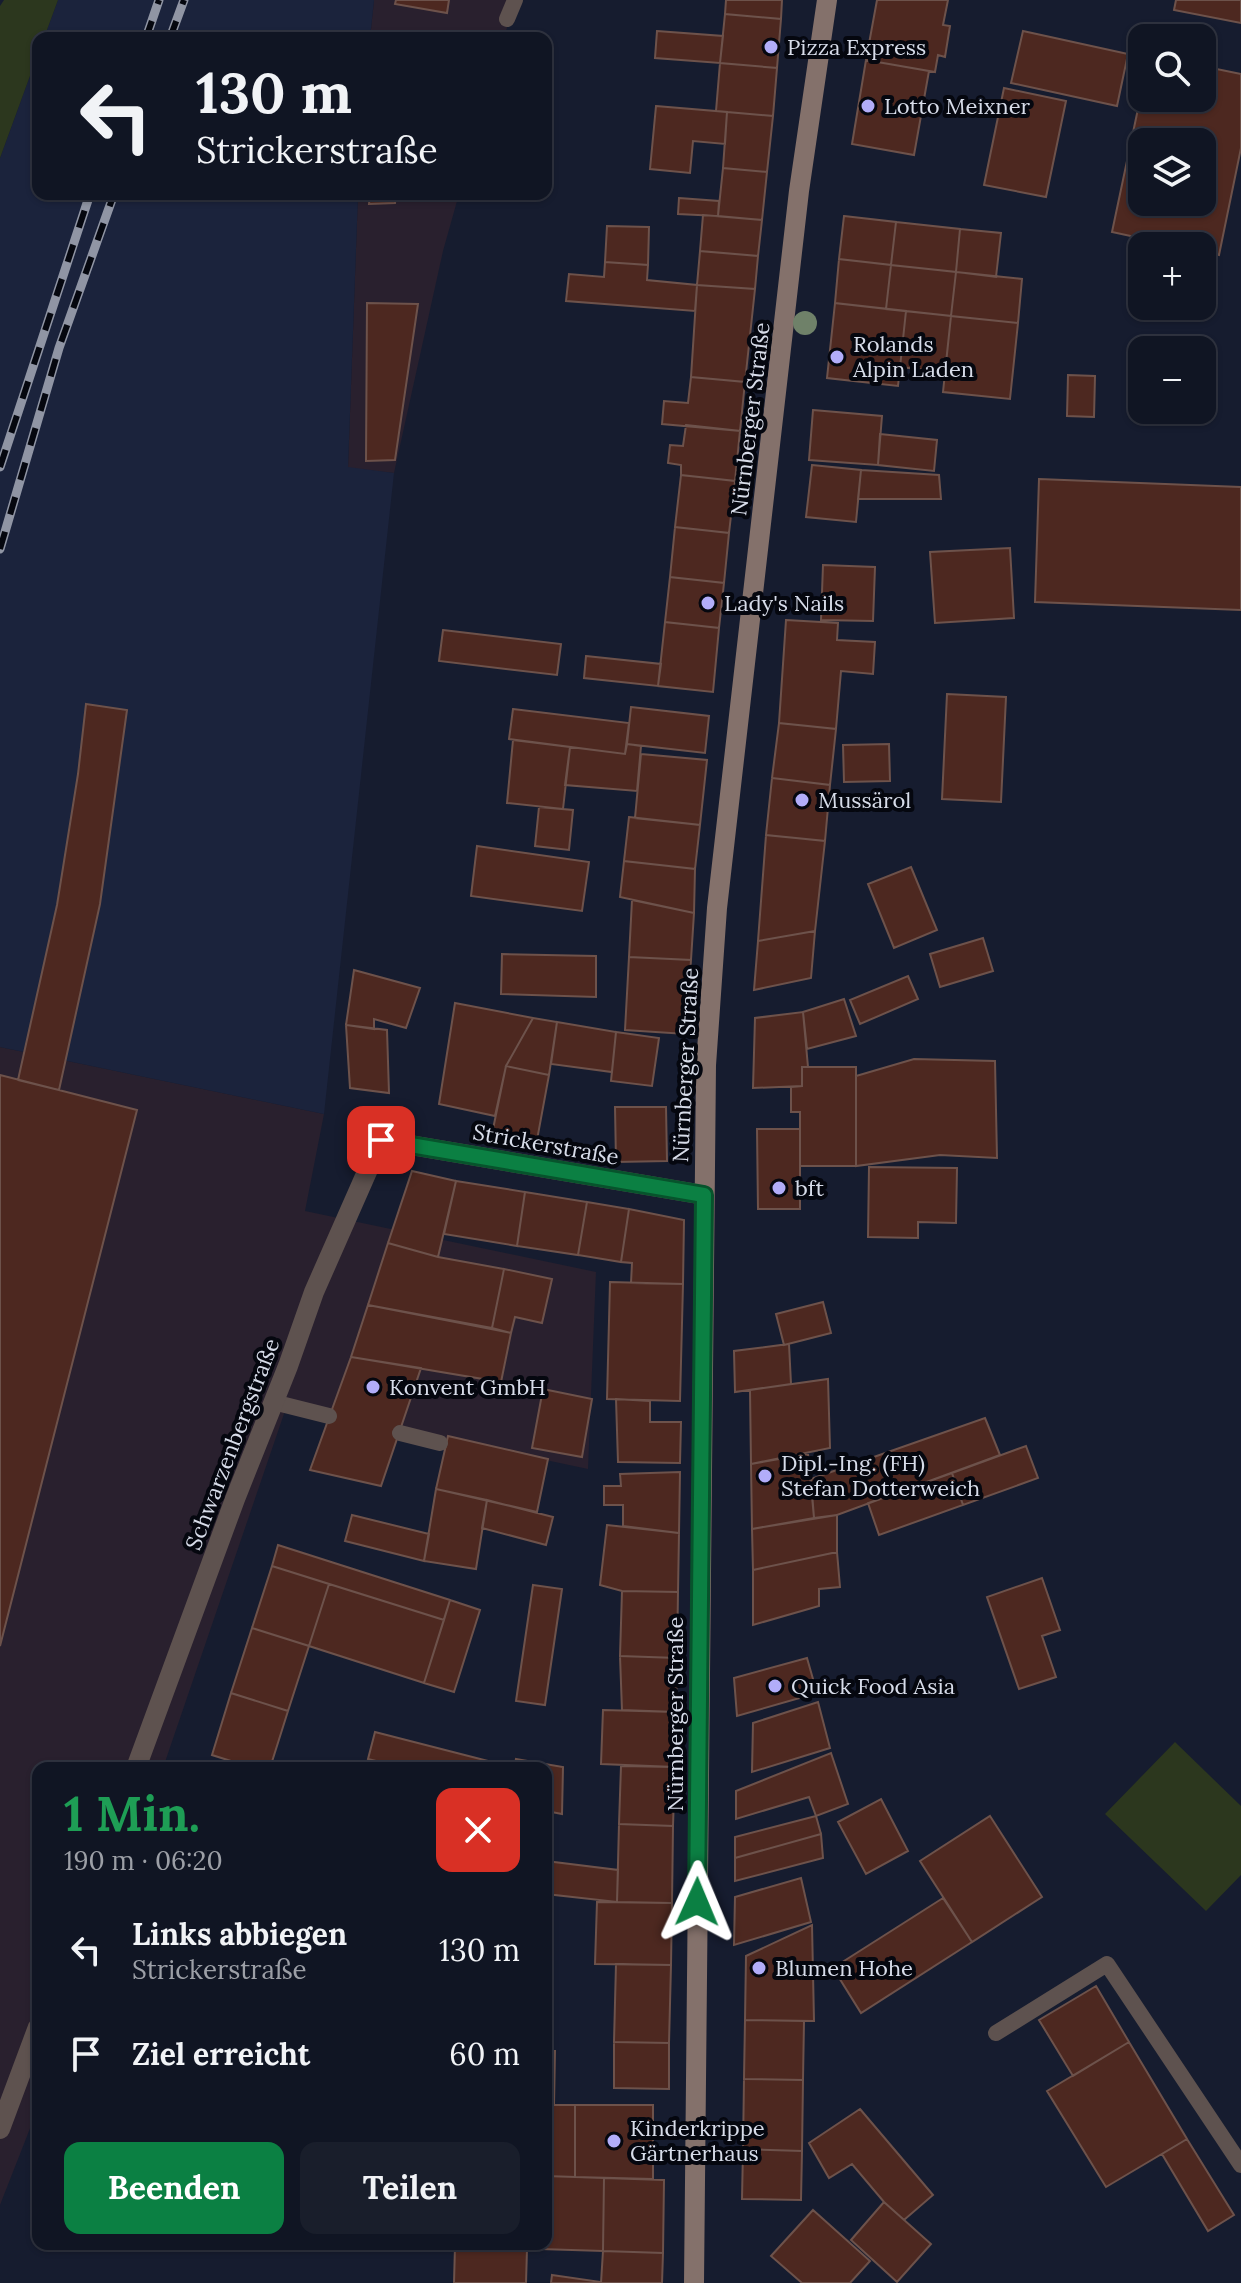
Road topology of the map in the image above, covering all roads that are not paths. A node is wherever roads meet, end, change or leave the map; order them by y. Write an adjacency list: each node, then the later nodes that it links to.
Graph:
1 (515, 0): 3 (lane)
2 (827, 0): 5 (street, Nürnberger Straße)
3 (507, 19)
4 (381, 1140): 5 (street, Strickerstraße); 6 (street, Schwarzenbergstraße)
5 (704, 1195): 15 (street, Nürnberger Straße)
6 (273, 1402): 7 (lane); 10 (street, Schwarzenbergstraße)
7 (329, 1416)
8 (400, 1433): 9 (lane)
9 (440, 1443)
10 (138, 1762)
11 (996, 2033): 14 (lane)
12 (32, 2043): 13 (street)
13 (0, 2129)
14 (1241, 2165)
15 (694, 2283)

